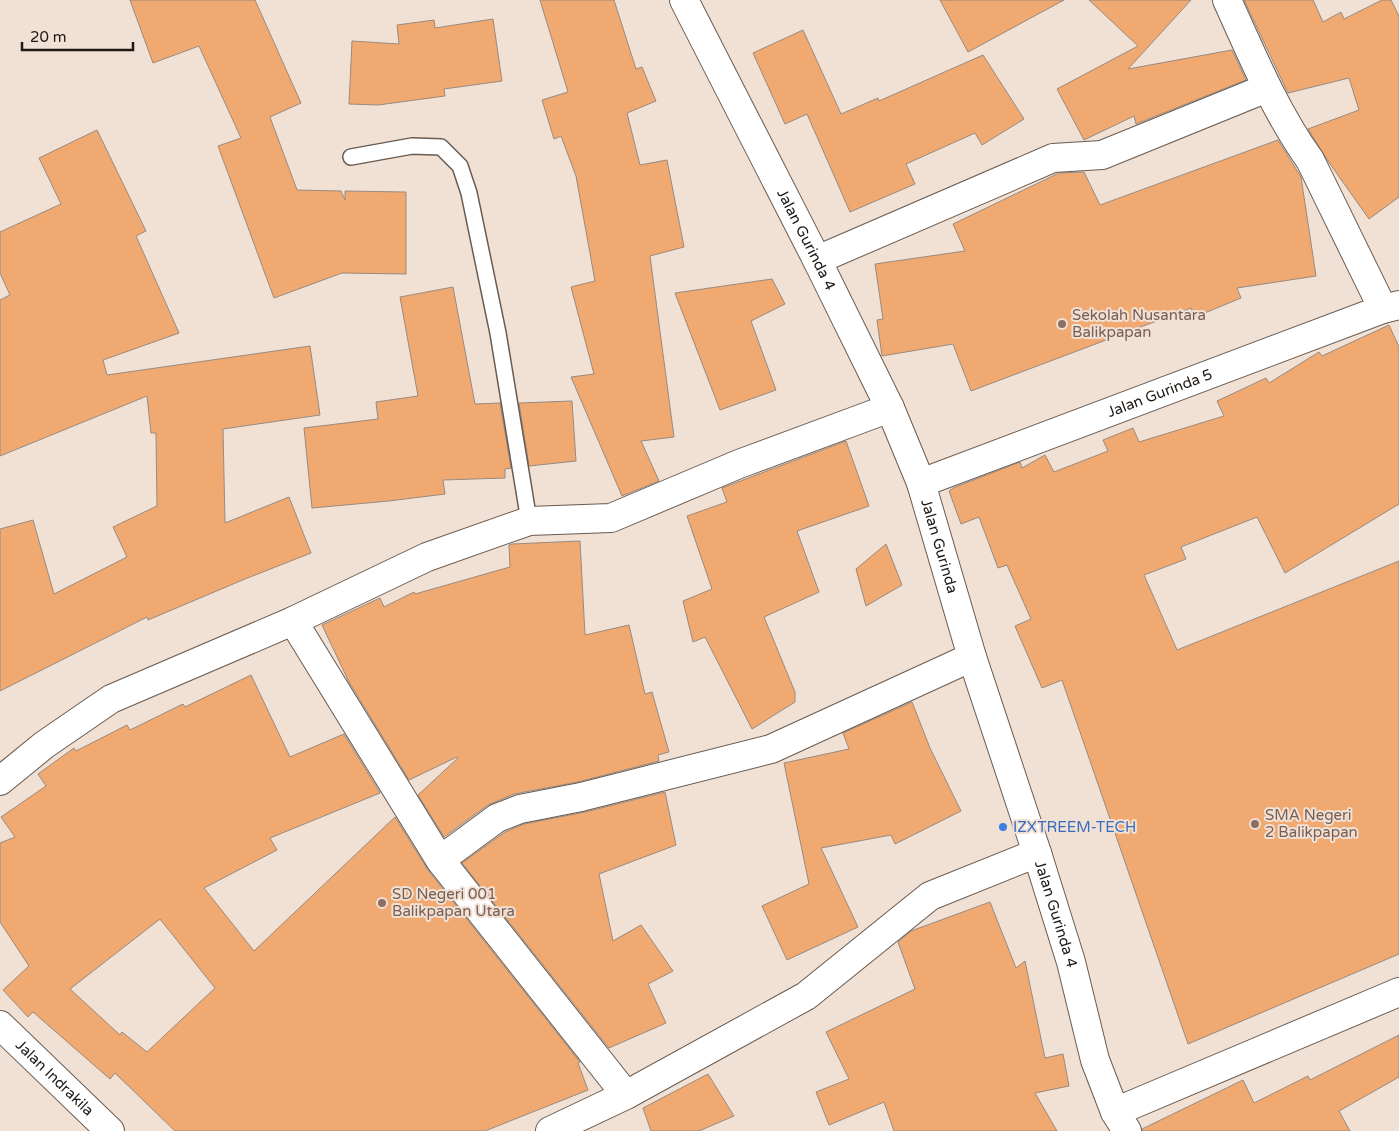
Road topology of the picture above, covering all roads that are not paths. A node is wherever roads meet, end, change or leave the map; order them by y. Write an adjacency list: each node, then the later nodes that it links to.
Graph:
1 (684, 0): 5 (street, Jalan Gurinda 4)
2 (1227, 0): 3 (street)
3 (1267, 88): 5 (street); 6 (street)
4 (351, 157): 9 (lane)
5 (818, 260): 7 (street, Jalan Gurinda 4)
6 (1391, 307): 8 (street, Jalan Gurinda 5)
7 (890, 408): 8 (street, Jalan Gurinda 4); 9 (street)
8 (921, 483): 10 (street, Jalan Gurinda)
9 (529, 521): 11 (street)
10 (959, 609): 12 (street, Jalan Gurinda 4)
11 (294, 621): 13 (street); 15 (street)
12 (972, 657): 14 (street, Jalan Gurinda 4); 15 (street)
13 (0, 781)
14 (1038, 853): 18 (street); 19 (street, Jalan Gurinda 4)
15 (440, 860): 18 (street)
16 (1399, 992): 19 (street)
17 (0, 1025): 20 (street, Jalan Indrakila)
18 (626, 1095): 21 (street)
19 (1121, 1122)
20 (110, 1131)
21 (550, 1131)

